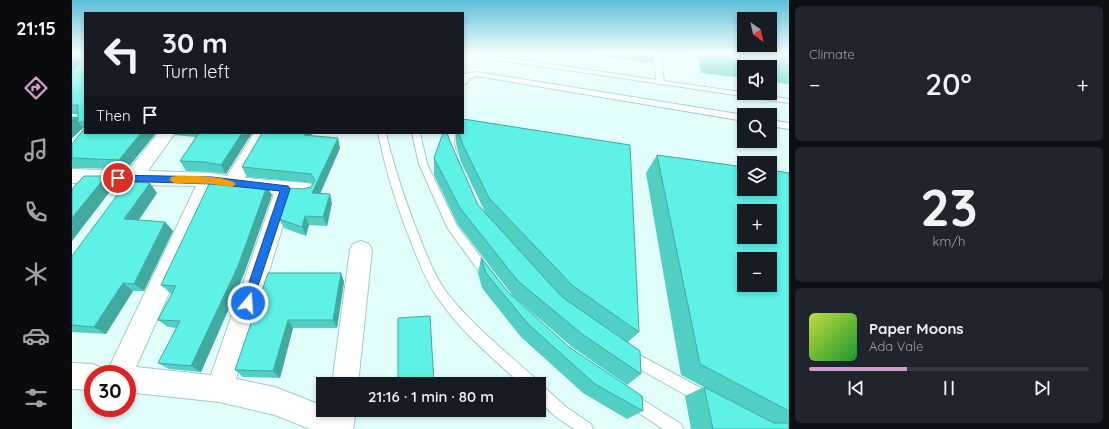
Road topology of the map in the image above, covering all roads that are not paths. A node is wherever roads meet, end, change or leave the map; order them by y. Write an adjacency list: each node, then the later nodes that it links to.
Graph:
1 (477, 74): 8 (lane)
2 (477, 74): 5 (lane)
3 (602, 74): 6 (lane)
4 (659, 74): 6 (lane)
5 (464, 80)
6 (660, 83): 7 (lane)
7 (789, 101)
8 (737, 117)
9 (777, 124): 10 (lane)
10 (789, 126)
11 (166, 134): 18 (street)
12 (261, 134): 19 (street)
13 (382, 134): 28 (lane)
14 (416, 134): 22 (lane)
15 (451, 134): 16 (lane)
16 (456, 163)
17 (72, 176): 18 (street)
18 (133, 179): 19 (street); 20 (street)
19 (222, 182): 24 (street); 30 (street)
20 (119, 197)
21 (361, 250): 27 (street)
22 (494, 282)
23 (621, 350): 33 (lane)
24 (123, 365)
25 (72, 376): 26 (street)
26 (84, 377)
27 (346, 377)
28 (524, 377)
29 (136, 380): 30 (street)
30 (219, 390): 34 (street)
31 (622, 393): 36 (lane)
32 (546, 398): 35 (lane)
33 (714, 403)
34 (342, 422)
35 (586, 429)
36 (676, 429)

